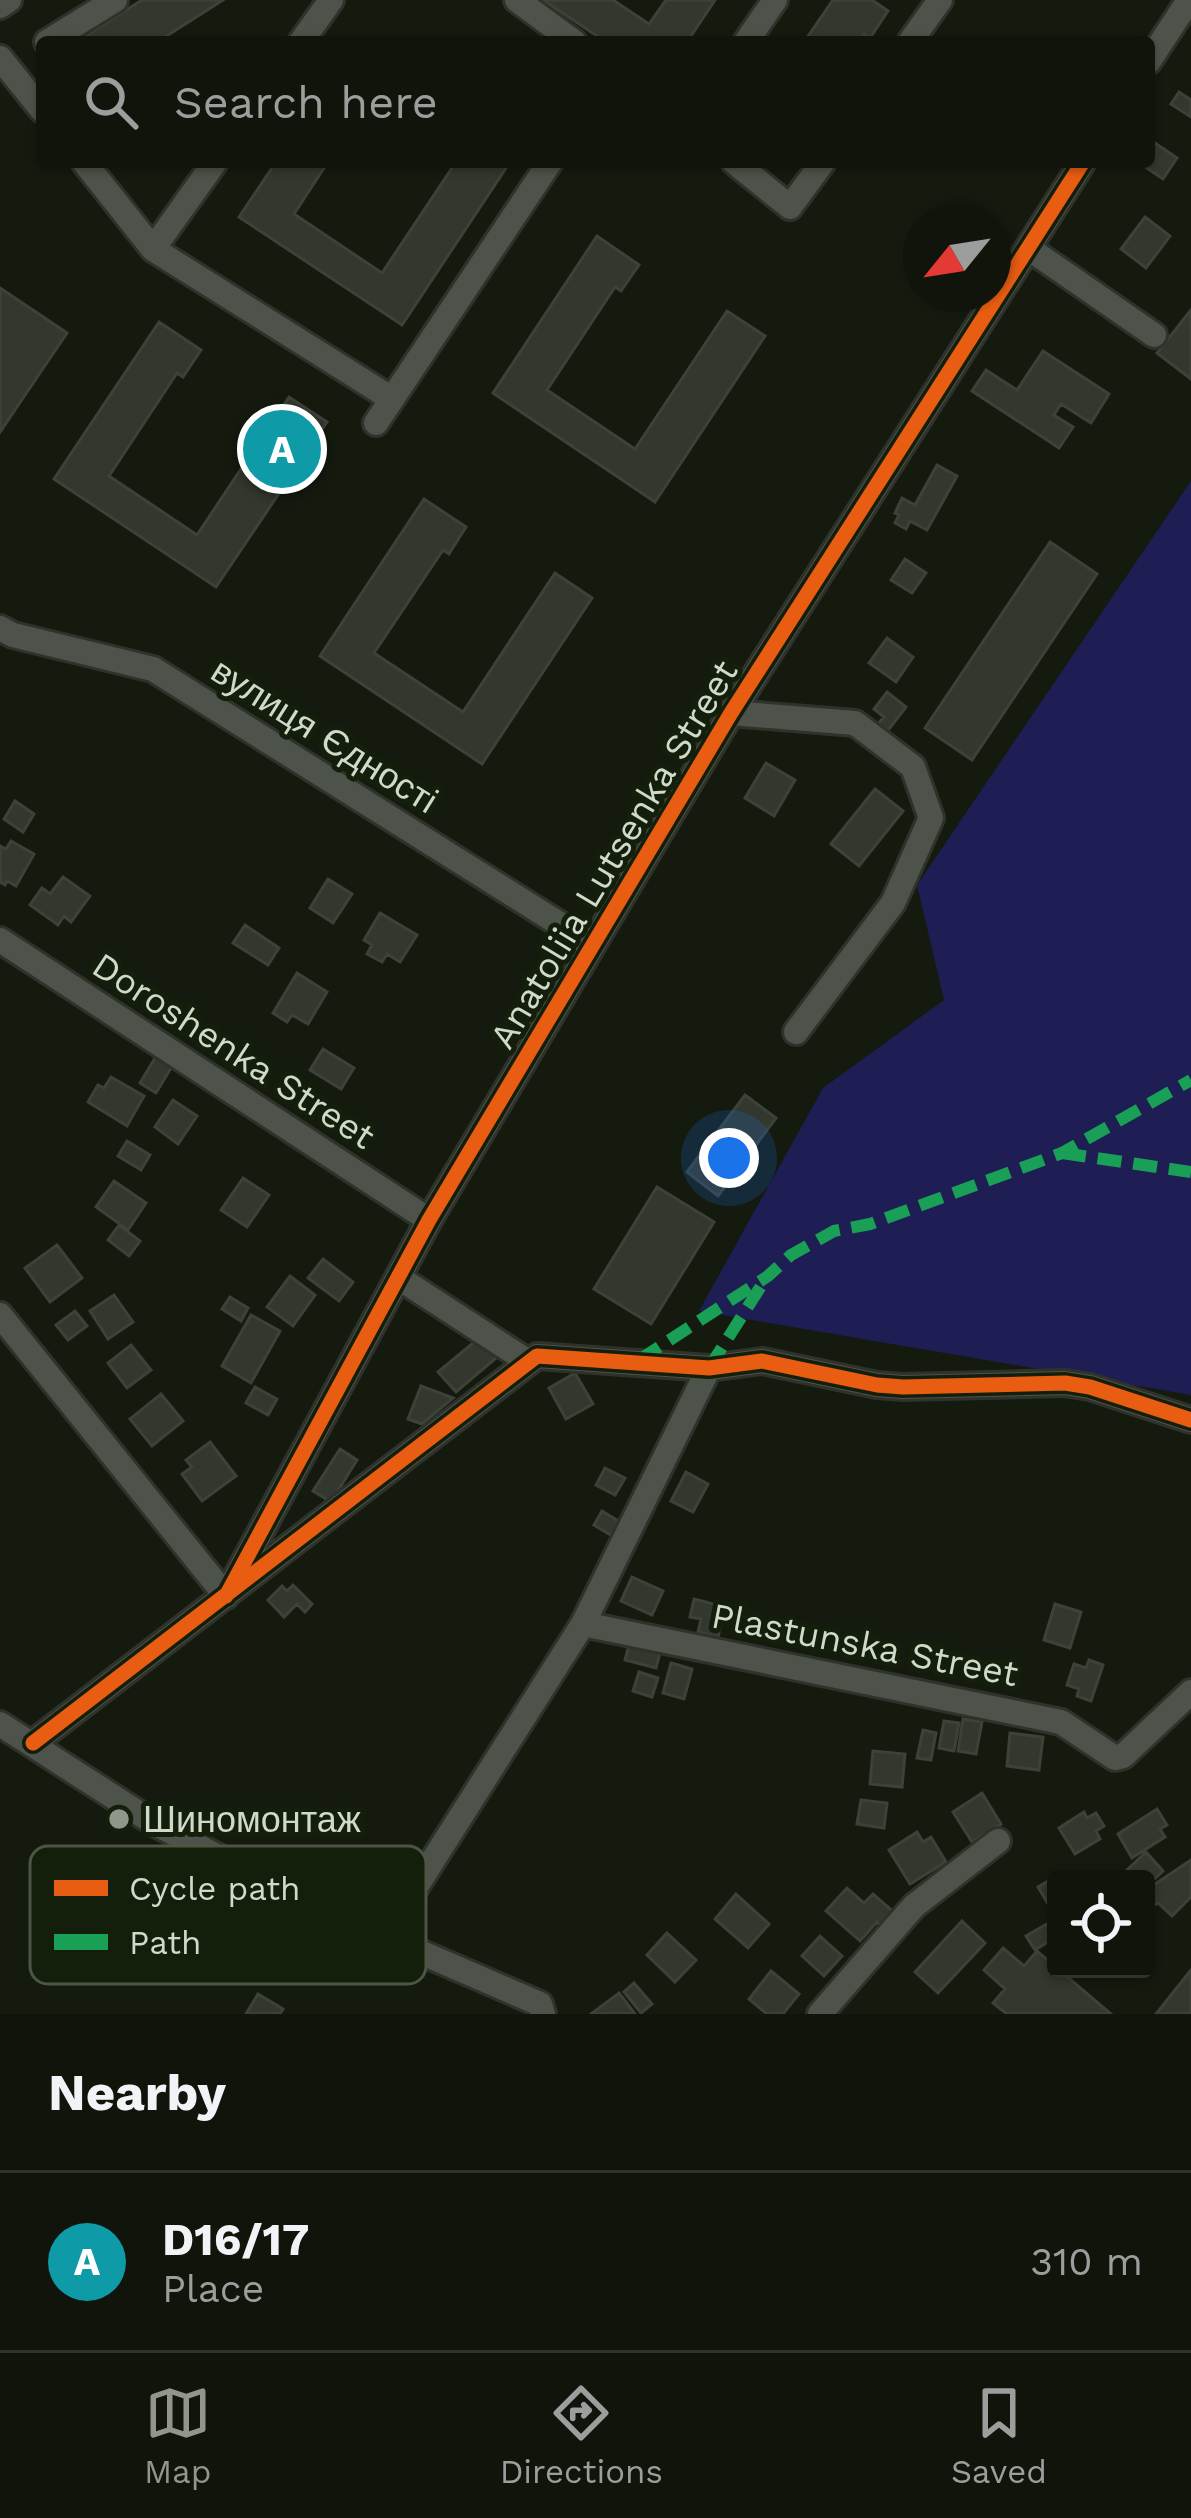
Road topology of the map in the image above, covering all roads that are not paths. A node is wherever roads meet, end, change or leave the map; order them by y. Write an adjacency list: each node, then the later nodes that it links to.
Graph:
1 (9, 0): 8 (street)
2 (115, 0): 9 (street)
3 (331, 0): 10 (street)
4 (517, 0): 11 (street)
5 (775, 0): 12 (street)
6 (1189, 0): 15 (street)
7 (926, 5): 13 (street)
8 (0, 6)
9 (57, 36)
10 (305, 36)
11 (566, 36)
12 (750, 36)
13 (913, 36)
14 (36, 48): 16 (street)
15 (1155, 53)
16 (2, 65): 17 (street)
17 (36, 103)
18 (89, 168): 25 (street)
19 (211, 168): 25 (street)
20 (546, 168): 27 (street)
21 (741, 168): 22 (street)
22 (819, 168)
23 (1080, 168): 24 (street, Anatoliia Lutsenka Street)
24 (1028, 248): 26 (street); 30 (street, Anatoliia Lutsenka Street)
25 (152, 249): 27 (street)
26 (1154, 335)
27 (392, 399): 28 (street)
28 (376, 423)
29 (4, 639): 32 (street, вулиця Єдності)
30 (731, 713): 32 (street, Anatoliia Lutsenka Street); 33 (street)
31 (0, 940): 34 (street, Doroshenka Street)
32 (593, 945): 34 (street, Anatoliia Lutsenka Street)
33 (796, 1032)
34 (429, 1220): 35 (street, Anatoliia Lutsenka Street)
35 (399, 1278): 37 (street); 40 (street, Anatoliia Lutsenka Street)
36 (0, 1315): 40 (street)
37 (527, 1360): 38 (street); 40 (street, Anatoliia Lutsenka Street)
38 (710, 1368): 39 (street); 41 (street)
39 (1191, 1420)
40 (226, 1596): 44 (street, Anatoliia Lutsenka Street)
41 (583, 1624): 42 (street, Plastunska Street); 47 (street)
42 (1191, 1692)
43 (0, 1724): 44 (street)
44 (33, 1743): 46 (street)
45 (998, 1841): 50 (street)
46 (199, 1846)
47 (426, 1871)
48 (426, 1957): 49 (street)
49 (543, 2014)
50 (820, 2014)

